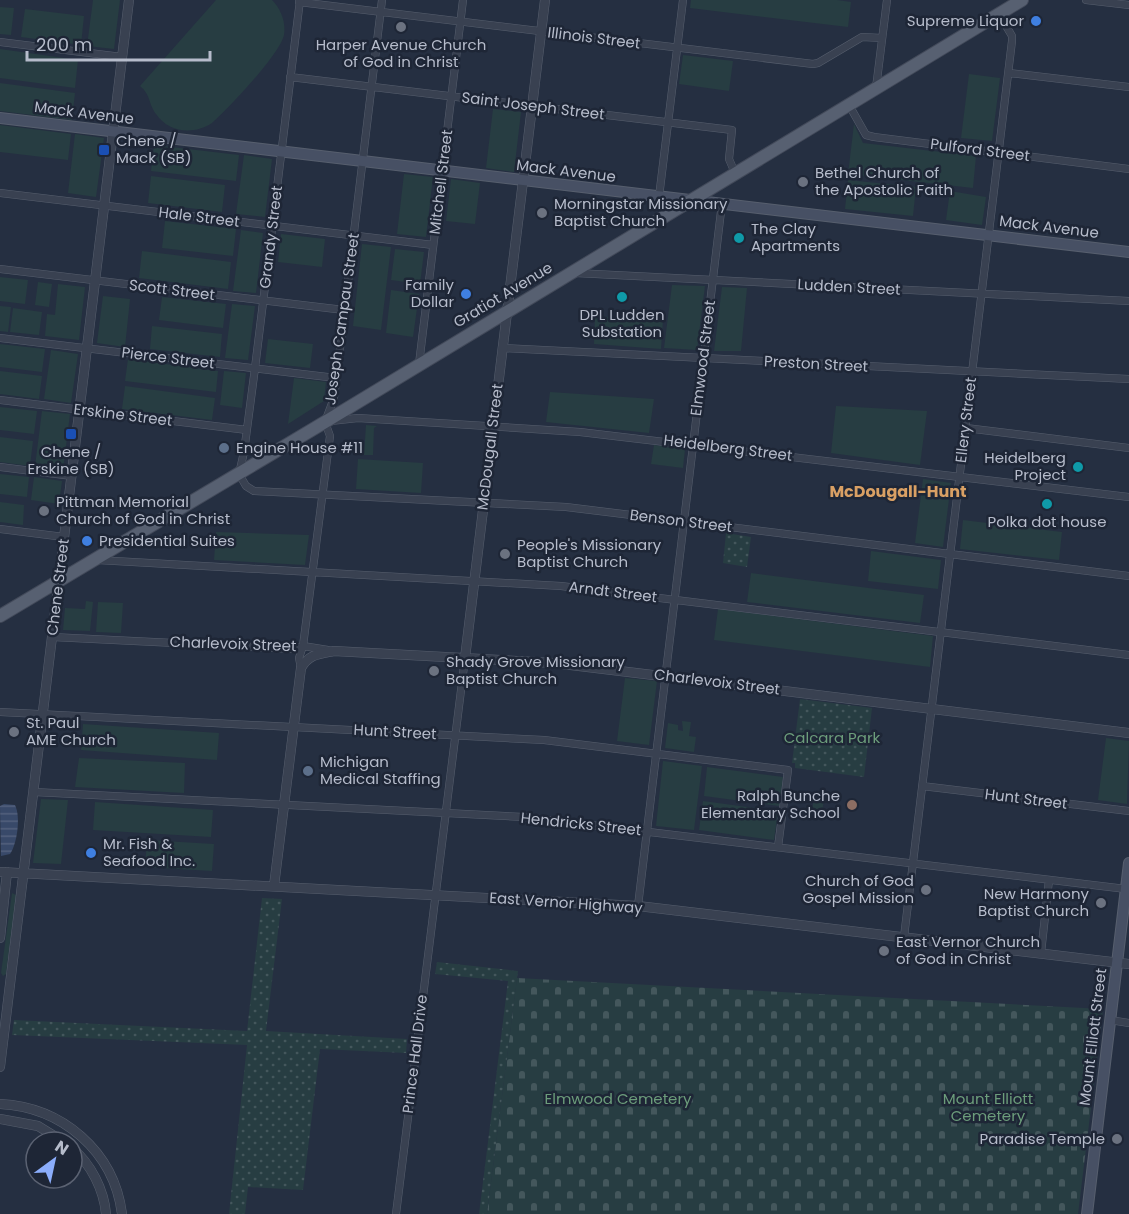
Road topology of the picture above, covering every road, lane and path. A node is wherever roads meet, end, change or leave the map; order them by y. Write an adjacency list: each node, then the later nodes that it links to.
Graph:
1 (129, 0): 18 (street, Chene Street)
2 (382, 0): 11 (street, Joseph Campau Street)
3 (463, 0): 13 (street, Mitchell Street)
4 (545, 0): 14 (street, McDougall Street)
5 (683, 0): 17 (street)
6 (887, 0): 15 (street)
7 (1022, 0): 12 (main road, Gratiot Avenue)
8 (1086, 0): 10 (street)
9 (299, 1): 11 (street, Illinois Street); 20 (street, Grandy Street)
10 (1129, 5)
11 (381, 12): 13 (street, Illinois Street); 21 (street, Joseph Campau Street)
12 (999, 14): 19 (street, Ellery Street); 23 (main road, Gratiot Avenue)
13 (460, 22): 14 (street, Illinois Street); 24 (street, Mitchell Street)
14 (541, 31): 17 (street, Illinois Street); 26 (street, McDougall Street)
15 (882, 38): 17 (street, Illinois Street); 23 (street)
16 (0, 42): 18 (street)
17 (677, 48): 28 (street)
18 (122, 57): 29 (street, Chene Street)
19 (1009, 73): 22 (street); 31 (street, Ellery Street)
20 (290, 77): 21 (street, Saint Joseph Street); 30 (street, Grandy Street)
21 (372, 87): 24 (street, Saint Joseph Street); 32 (street, Joseph Campau Street)
22 (1129, 87)
23 (876, 88): 25 (main road, Gratiot Avenue)
24 (451, 96): 26 (street, Saint Joseph Street); 34 (street, Mitchell Street)
25 (849, 105): 31 (street, Pulford Street); 35 (main road, Gratiot Avenue)
26 (532, 106): 28 (street, Saint Joseph Street); 36 (street, McDougall Street)
27 (0, 118): 29 (main road, Mack Avenue)
28 (669, 123): 35 (street, Saint Joseph Street); 38 (street)
29 (113, 131): 30 (main road, Mack Avenue); 41 (street, Chene Street)
30 (281, 152): 32 (main road, Mack Avenue); 42 (street, Grandy Street)
31 (999, 152): 33 (street, Pulford Street); 43 (street, Ellery Street)
32 (363, 161): 34 (main road, Mack Avenue); 44 (street, Joseph Campau Street)
33 (1129, 168)
34 (442, 171): 36 (main road, Mack Avenue); 45 (street, Mitchell Street)
35 (735, 173): 39 (main road, Gratiot Avenue)
36 (523, 181): 38 (main road, Mack Avenue); 55 (street, McDougall Street)
37 (0, 193): 41 (street, Hale Street)
38 (659, 197): 39 (main road, Mack Avenue)
39 (690, 201): 40 (main road, Mack Avenue); 48 (main road, Gratiot Avenue)
40 (722, 203): 43 (main road, Mack Avenue); 50 (street, Elmwood Street)
41 (104, 206): 42 (street, Hale Street); 49 (street, Chene Street)
42 (272, 226): 44 (street, Hale Street); 52 (street, Grandy Street)
43 (989, 235): 46 (main road, Mack Avenue); 51 (street, Ellery Street)
44 (354, 236): 45 (street, Hale Street); 54 (street, Joseph Campau Street)
45 (433, 245): 60 (street, Mitchell Street)
46 (1129, 252)
47 (0, 269): 49 (street, Scott Street)
48 (569, 273): 50 (street, Ludden Street); 55 (main road, Gratiot Avenue)
49 (95, 280): 52 (street, Scott Street); 57 (street, Chene Street)
50 (713, 280): 51 (street, Ludden Street); 59 (street, Elmwood Street)
51 (982, 294): 53 (street, Ludden Street); 62 (street, Ellery Street)
52 (264, 301): 54 (street, Scott Street); 61 (street, Grandy Street)
53 (1129, 301)
54 (344, 310): 63 (street, Joseph Campau Street)
55 (508, 310): 58 (street, McDougall Street); 60 (main road, Gratiot Avenue)
56 (0, 338): 57 (street, Pierce Street)
57 (87, 348): 61 (street, Pierce Street); 66 (street, Chene Street)
58 (502, 348): 59 (street, Preston Street); 68 (street, McDougall Street)
59 (703, 358): 62 (street, Preston Street); 71 (street, Elmwood Street)
60 (419, 364): 67 (main road, Gratiot Avenue)
61 (255, 368): 63 (street, Pierce Street); 70 (street, Grandy Street)
62 (972, 371): 64 (street, Preston Street); 69 (street, Ellery Street)
63 (336, 378): 67 (street, Joseph Campau Street)
64 (1129, 379)
65 (0, 400): 66 (street, Erskine Street)
66 (80, 410): 70 (street, Erskine Street); 75 (street, Chene Street)
67 (325, 422): 68 (street, Heidelberg Street); 74 (main road, Gratiot Avenue); 77 (street, Joseph Campau Street)
68 (493, 426): 71 (street, Heidelberg Street); 79 (street, McDougall Street)
69 (966, 428): 72 (street); 76 (street, Ellery Street)
70 (247, 430): 74 (street, Grandy Street)
71 (693, 444): 76 (street, Heidelberg Street); 80 (street, Elmwood Street)
72 (1129, 448)
73 (0, 467): 75 (street)
74 (239, 474): 77 (street, Benson Street); 84 (main road, Gratiot Avenue)
75 (72, 476): 82 (street, Chene Street)
76 (960, 476): 78 (street, Heidelberg Street); 83 (street, Ellery Street)
77 (322, 495): 79 (street, Benson Street); 85 (street, Joseph Campau Street)
78 (1129, 497)
79 (484, 503): 80 (street, Benson Street); 88 (street, McDougall Street)
80 (684, 521): 83 (street, Benson Street); 89 (street, Elmwood Street)
81 (0, 529): 82 (street)
82 (64, 537): 87 (street, Chene Street)
83 (950, 554): 86 (street, Benson Street); 91 (street, Ellery Street)
84 (94, 560): 85 (street, Arndt Street); 87 (main road, Gratiot Avenue)
85 (312, 572): 88 (street, Arndt Street); 93 (street, Joseph Campau Street)
86 (1129, 576)
87 (59, 581): 90 (main road, Gratiot Avenue); 92 (street, Chene Street)
88 (474, 581): 89 (street, Arndt Street); 96 (street, McDougall Street)
89 (674, 599): 91 (street, Arndt Street); 98 (street, Elmwood Street)
90 (0, 616)
91 (941, 631): 95 (street, Arndt Street); 99 (street, Ellery Street)
92 (52, 637): 93 (street, Charlevoix Street); 101 (street, Chene Street)
93 (303, 646): 94 (street, Charlevoix Street); 97 (street, Joseph Campau Street)
94 (334, 651): 96 (street, Charlevoix Street); 97 (street)
95 (1129, 655)
96 (465, 658): 98 (street, Charlevoix Street); 104 (street, McDougall Street)
97 (301, 668): 102 (street, Joseph Campau Street)
98 (665, 676): 99 (street, Charlevoix Street); 105 (street, Elmwood Street)
99 (932, 708): 103 (street, Charlevoix Street); 106 (street, Ellery Street)
100 (0, 712): 101 (street, Hunt Street)
101 (43, 714): 102 (street, Hunt Street); 107 (street, Chene Street)
102 (294, 727): 104 (street, Hunt Street); 108 (street, Joseph Campau Street)
103 (1129, 733)
104 (456, 735): 105 (street, Hunt Street); 110 (street, McDougall Street)
105 (656, 753): 111 (street, Elmwood Street); 112 (street, Hunt Street)
106 (922, 786): 109 (street, Hunt Street); 114 (street, Ellery Street)
107 (34, 792): 108 (street, Hendricks Street); 116 (street, Chene Street)
108 (284, 805): 110 (street, Hendricks Street); 118 (street, Joseph Campau Street)
109 (1129, 811)
110 (446, 813): 111 (street, Hendricks Street); 121 (street, McDougall Street)
111 (646, 831): 112 (street, Hendricks Street); 123 (street, Elmwood Street)
112 (778, 847): 114 (street, Hendricks Street)
113 (1129, 863): 119 (main road, Mount Elliott Street)
114 (913, 864): 117 (street, Hendricks Street); 124 (street, Ellery Street)
115 (3, 872): 116 (street, East Vernor Highway); 120 (street)
116 (24, 873): 118 (street, East Vernor Highway); 122 (street, Chene Street)
117 (1049, 880): 119 (street, Hendricks Street); 126 (street)
118 (274, 886): 121 (street, East Vernor Highway)
119 (1126, 889): 127 (main road, Mount Elliott Street)
120 (5, 894): 122 (street); 125 (street)
121 (436, 894): 123 (street, East Vernor Highway); 145 (street, Prince Hall Drive)
122 (21, 896): 129 (street, Chene Street)
123 (638, 906): 124 (street, East Vernor Highway)
124 (904, 937): 126 (street, East Vernor Highway)
125 (0, 938)
126 (1041, 953): 127 (street, East Vernor Highway)
127 (1117, 962): 128 (street, East Vernor Highway); 133 (main road, Mount Elliott Street)
128 (1129, 964)
129 (11, 978): 130 (street); 132 (street, Chene Street)
130 (0, 979)
131 (0, 988): 132 (street)
132 (9, 992): 135 (street, Chene Street)
133 (1110, 1020): 134 (street); 146 (main road, Mount Elliott Street)
134 (1129, 1023)
135 (1, 1050): 136 (street, Chene Street)
136 (0, 1067)
137 (0, 1104): 138 (street)
138 (13, 1105): 140 (street); 144 (street)
139 (0, 1119): 140 (street)
140 (10, 1120): 141 (street)
141 (44, 1130)
142 (84, 1162): 143 (street)
143 (106, 1214)
144 (122, 1214)
145 (396, 1214)
146 (1087, 1214)

